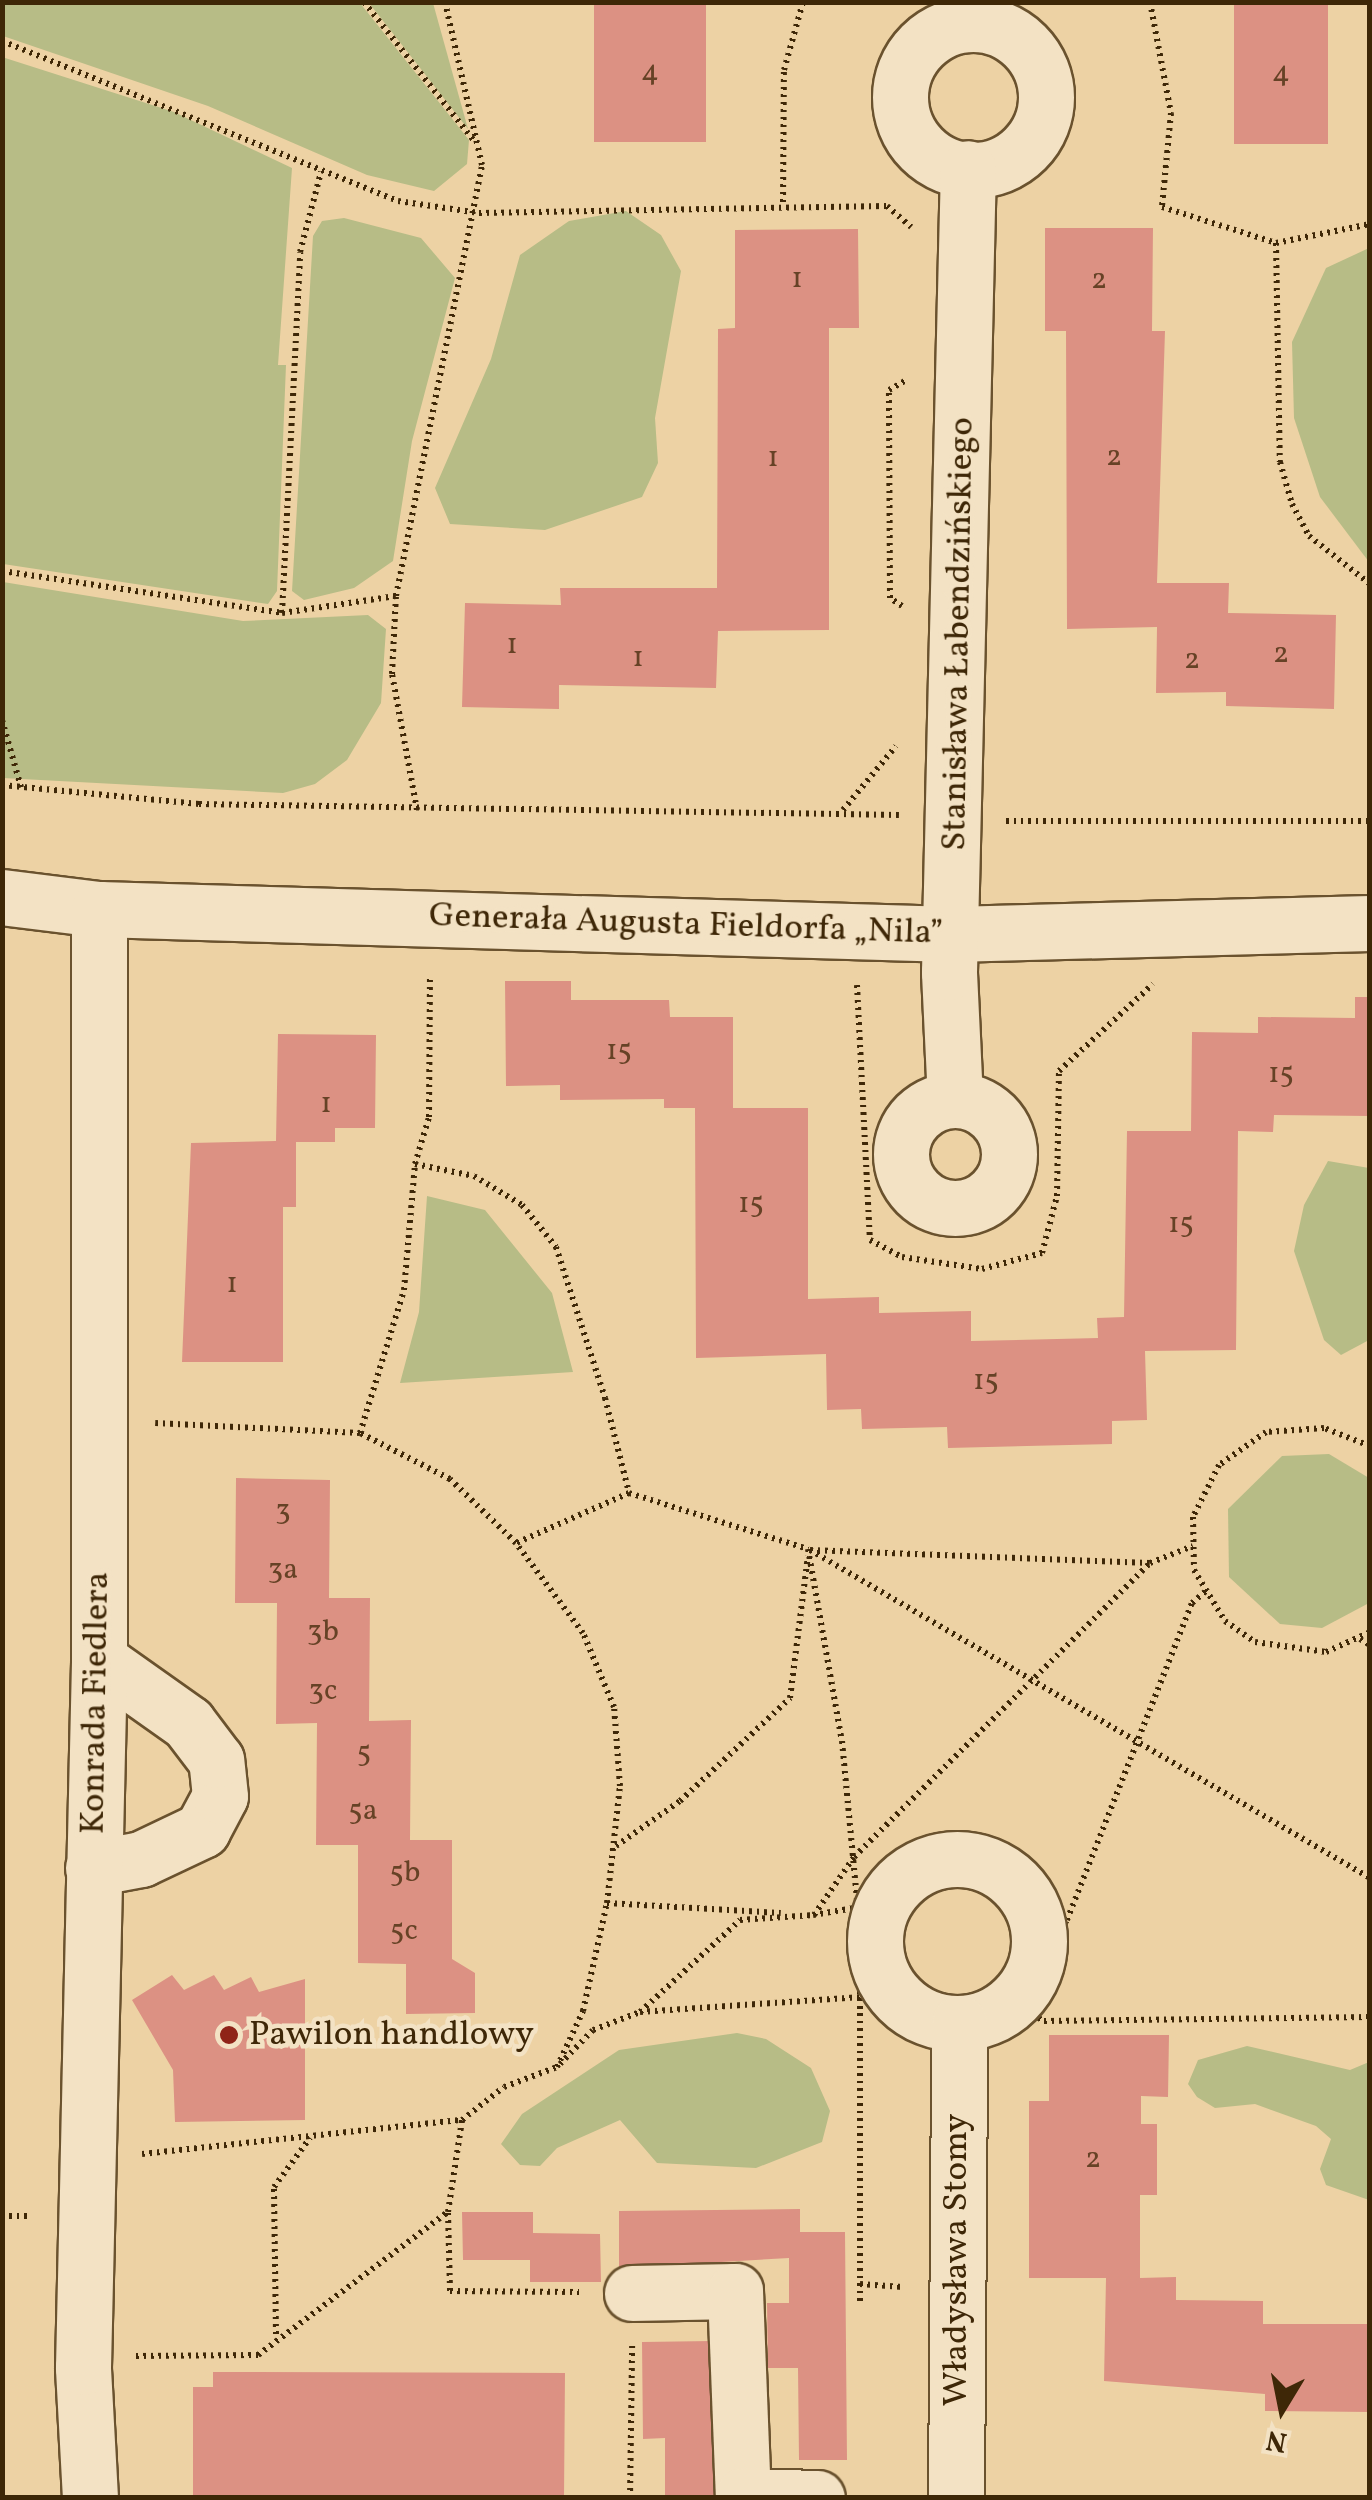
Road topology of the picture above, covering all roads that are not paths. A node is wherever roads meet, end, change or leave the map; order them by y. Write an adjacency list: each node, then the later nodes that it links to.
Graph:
1 (968, 168): 5 (street, Stanisława Łabendzińskiego)
2 (2, 897): 3 (street, Generała Augusta Fieldorfa „Nila”)
3 (99, 909): 5 (street, Generała Augusta Fieldorfa „Nila”); 7 (street, Konrada Fiedlera)
4 (1370, 923): 5 (street, Generała Augusta Fieldorfa „Nila”)
5 (952, 934): 6 (street, Stanisława Łabendzińskiego)
6 (955, 1100)
7 (100, 1660): 8 (street, Konrada Fiedlera); 8 (street)
8 (92, 1868): 12 (street, Konrada Fiedlera)
9 (910, 2010): 9 (street); 14 (street, Władysława Stomy)
10 (632, 2293): 11 (street)
11 (742, 2497): 13 (street)
12 (90, 2498)
13 (817, 2498)
14 (956, 2498)

